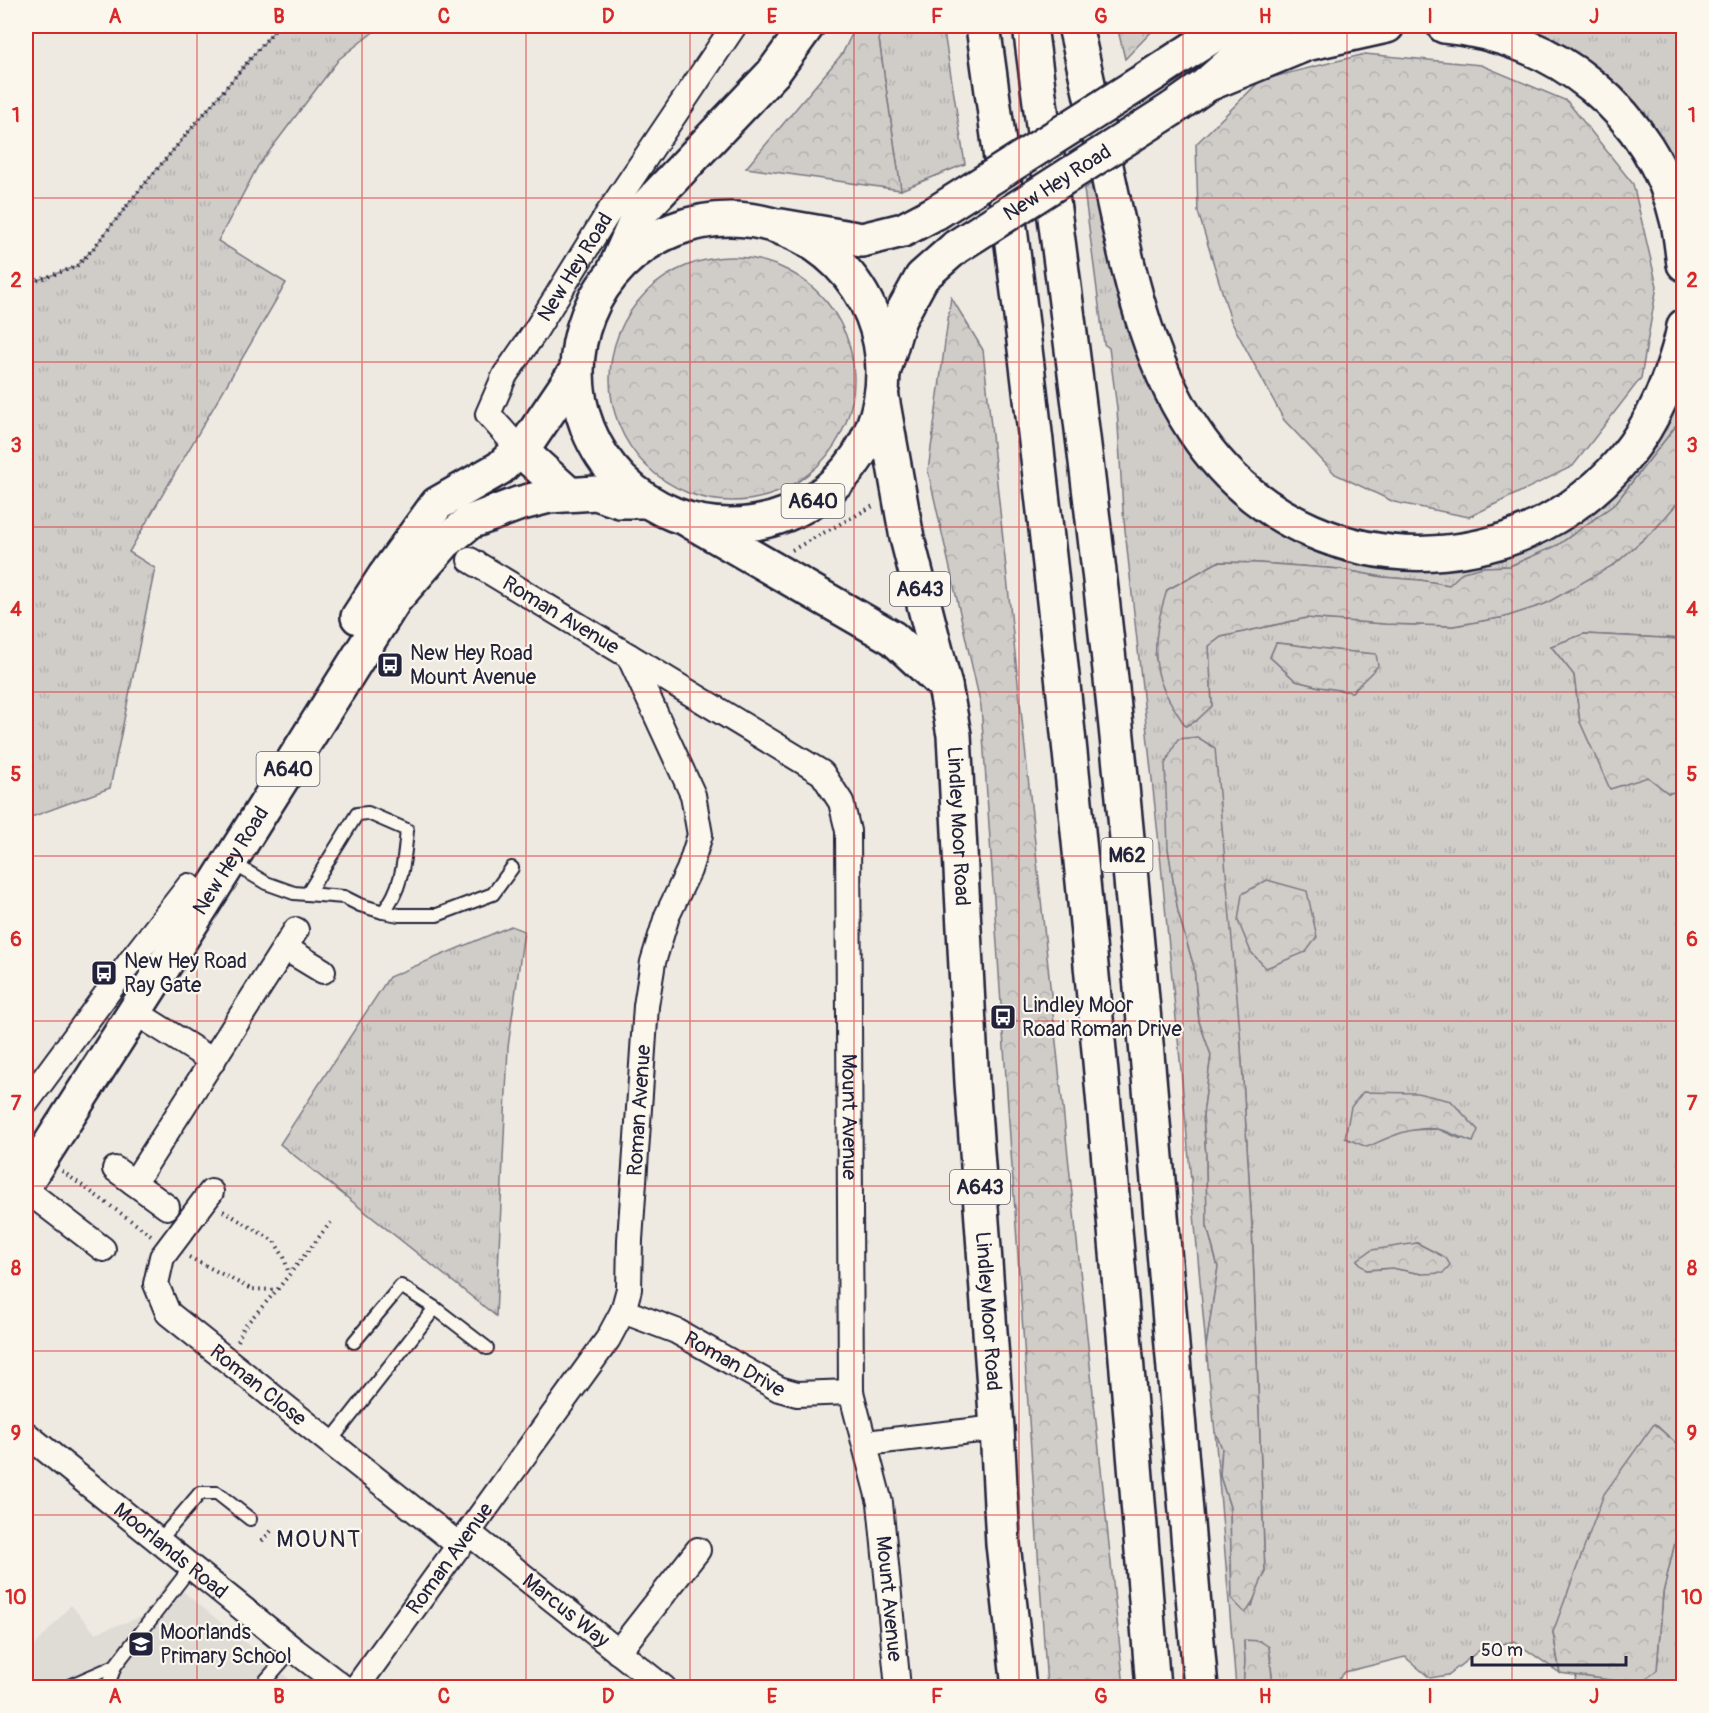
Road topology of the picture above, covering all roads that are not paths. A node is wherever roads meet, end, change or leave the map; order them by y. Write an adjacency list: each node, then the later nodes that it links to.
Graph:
1 (734, 26): 17 (street, New Hey Road)
2 (807, 26): 13 (main road)
3 (983, 26): 65 (main road, M62)
4 (1030, 26): 66 (main road, M62)
5 (1075, 26): 14 (main road)
6 (1228, 26): 11 (main road, New Hey Road / A640, bridge)
7 (1273, 26): 10 (main road, New Hey Road / A640)
8 (1387, 26): 10 (main road)
9 (1444, 26): 12 (main road)
10 (1206, 85): 16 (main road, New Hey Road / A640, bridge)
11 (781, 226): 13 (main road, A640); 16 (main road, A640)
12 (1683, 264)
13 (614, 271): 15 (main road, A640)
14 (1683, 326)
15 (576, 371): 17 (main road, New Hey Road / A640); 19 (main road, A640)
16 (883, 384): 20 (main road, A640); 23 (main road, Lindley Moor Road / A643)
17 (519, 449): 18 (main road); 26 (main road, New Hey Road / A640)
18 (569, 494): 19 (main road, New Hey Road / A640); 24 (main road, New Hey Road / A640)
19 (645, 501): 20 (main road, A640)
20 (690, 521): 23 (main road, A643)
21 (470, 560): 22 (street, Roman Avenue)
22 (629, 656): 41 (street, Roman Avenue); 44 (street, Mount Avenue)
23 (945, 686): 45 (main road, Lindley Moor Road / A643)
24 (230, 862): 27 (lane); 30 (main road, New Hey Road / A640)
25 (512, 868): 28 (lane)
26 (189, 886): 32 (street, New Hey Road); 33 (main road, New Hey Road / A640)
27 (308, 893): 28 (lane); 28 (lane)
28 (383, 912)
29 (323, 971): 31 (street)
30 (135, 1012): 31 (street); 33 (main road, New Hey Road / A640)
31 (213, 1060): 35 (street)
32 (26, 1103)
33 (31, 1160)
34 (115, 1168): 35 (street)
35 (134, 1183): 38 (street)
36 (26, 1190): 39 (street)
37 (208, 1196): 47 (street, Roman Close)
38 (167, 1207)
39 (103, 1249)
40 (435, 1308): 42 (lane); 43 (lane); 47 (lane)
41 (623, 1311): 44 (street, Roman Drive); 50 (street, Roman Avenue)
42 (354, 1342)
43 (487, 1348)
44 (851, 1392): 48 (street, Mount Avenue)
45 (997, 1428): 48 (street); 64 (main road, Lindley Moor Road / A643)
46 (26, 1434): 51 (street, Moorlands Road)
47 (330, 1442): 50 (street, Roman Close)
48 (866, 1443): 63 (street, Mount Avenue)
49 (250, 1519): 51 (lane)
50 (465, 1540): 55 (street, Marcus Way); 61 (street, Roman Avenue)
51 (159, 1541): 53 (street, Moorlands Road)
52 (698, 1550): 55 (street)
53 (191, 1567): 54 (street, Moorlands Road); 56 (lane)
54 (293, 1649): 59 (lane); 60 (street, Moorlands Road)
55 (618, 1652): 62 (street, Marcus Way)
56 (115, 1666): 57 (lane); 58 (lane)
57 (64, 1688)
58 (107, 1688)
59 (259, 1688)
60 (344, 1688)
61 (356, 1688)
62 (664, 1688)
63 (898, 1688)
64 (1019, 1688)
65 (1153, 1688)
66 (1202, 1688)

